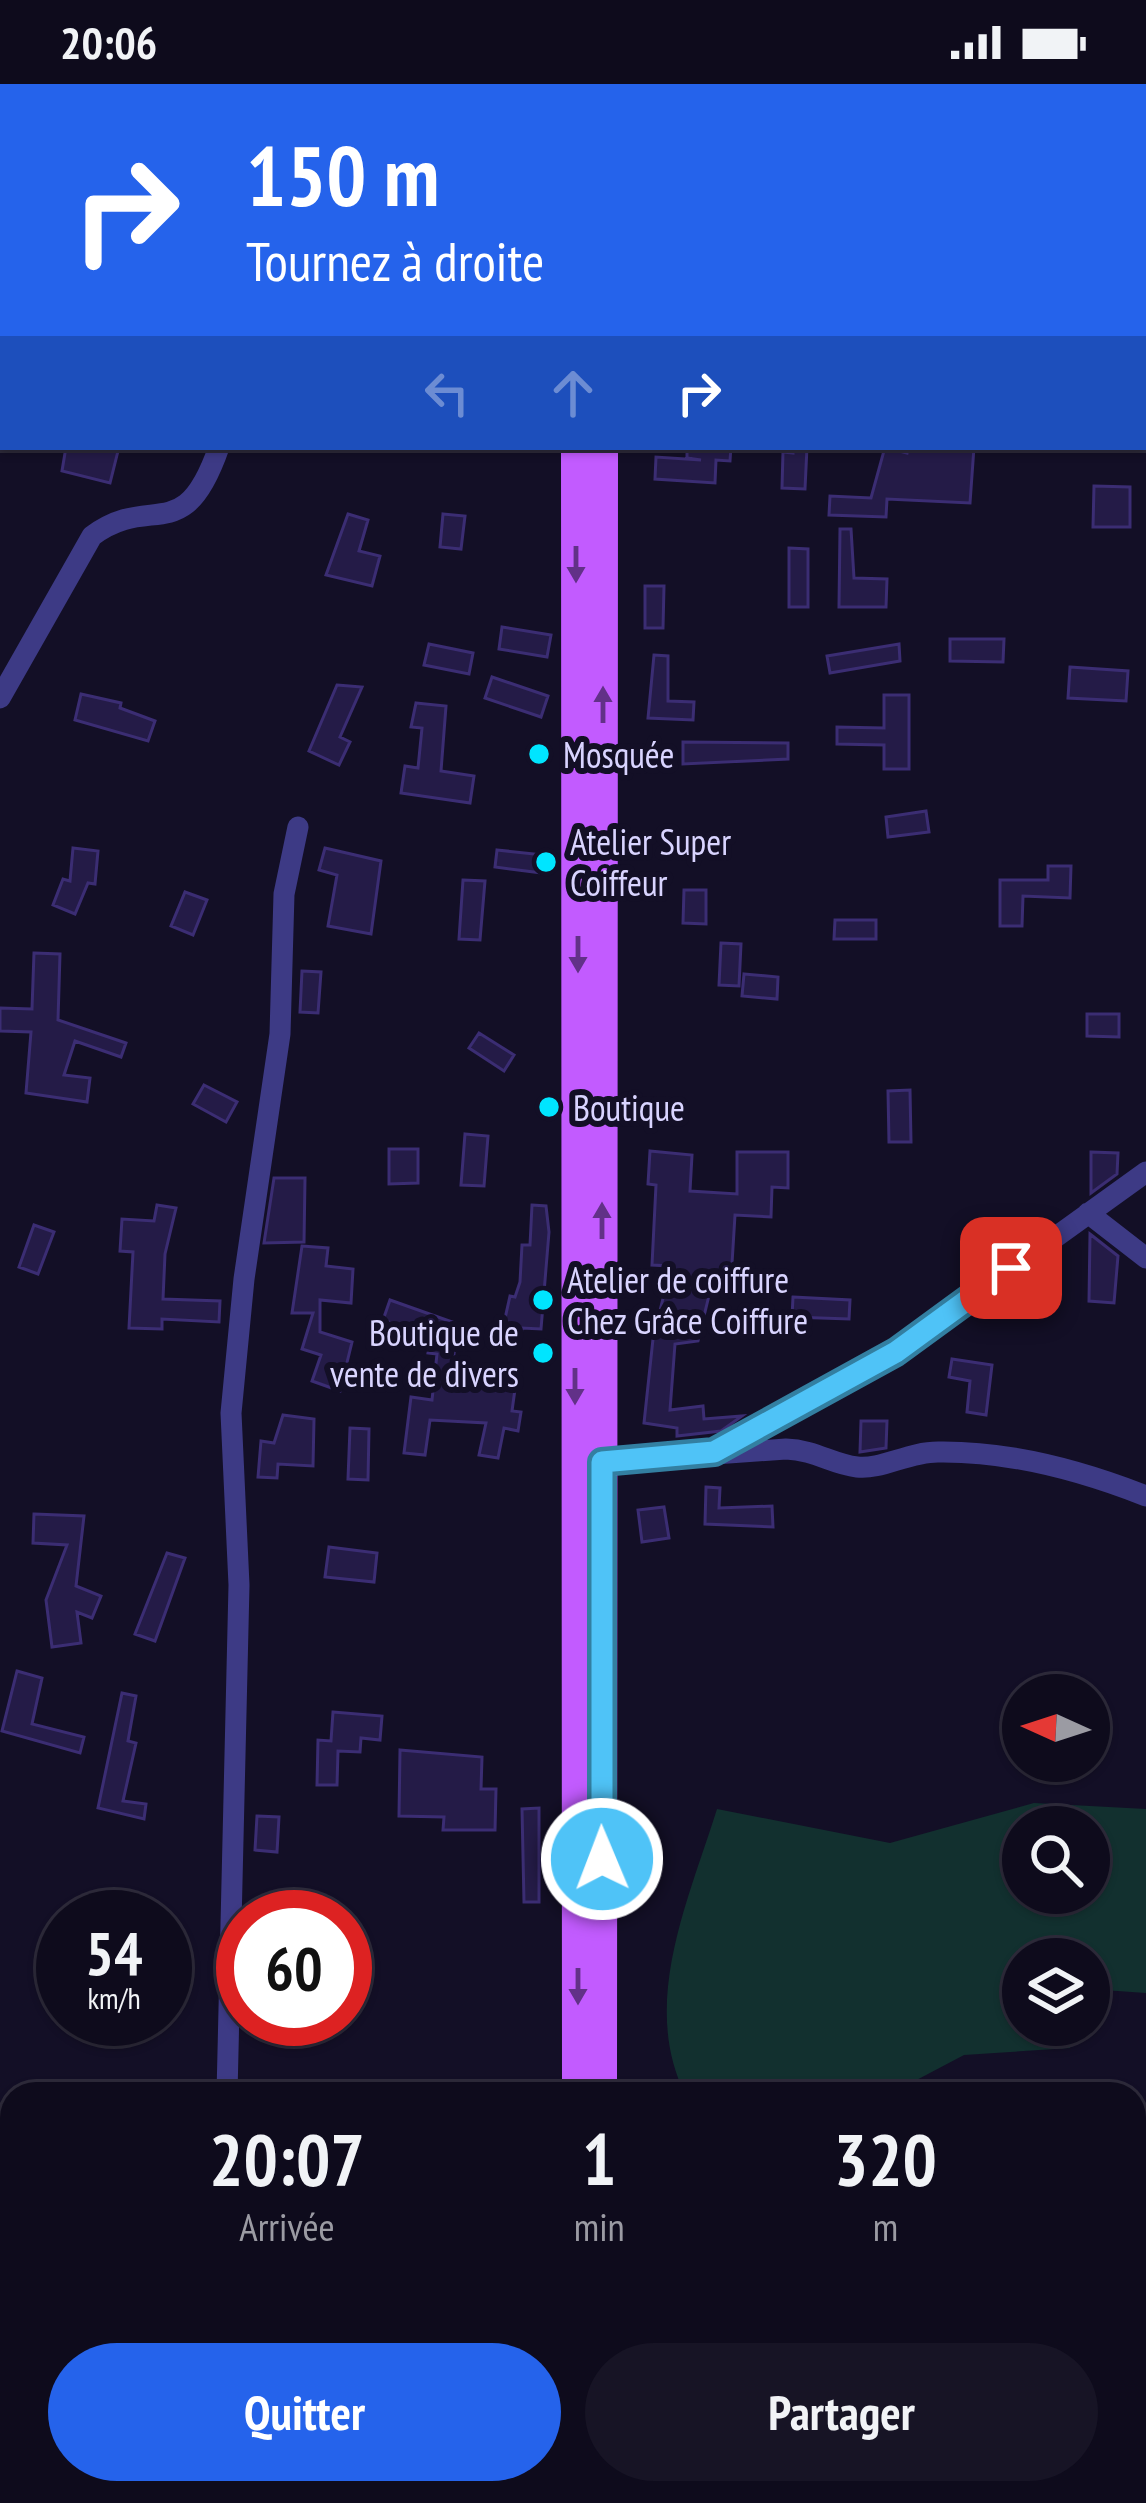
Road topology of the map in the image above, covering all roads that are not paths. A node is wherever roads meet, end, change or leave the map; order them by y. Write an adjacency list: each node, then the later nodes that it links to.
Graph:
1 (218, 450): 4 (street)
2 (576, 450): 13 (main road, one-way to 13)
3 (603, 450): 10 (main road, one-way to 3)
4 (0, 698)
5 (298, 827): 12 (street)
6 (1146, 1172): 7 (street)
7 (1088, 1213): 8 (street); 9 (street)
8 (1146, 1258)
9 (714, 1452): 10 (street); 11 (street)
10 (602, 1462): 14 (main road)
11 (1146, 1496)
12 (227, 2082)
13 (577, 2082)
14 (602, 2082)

